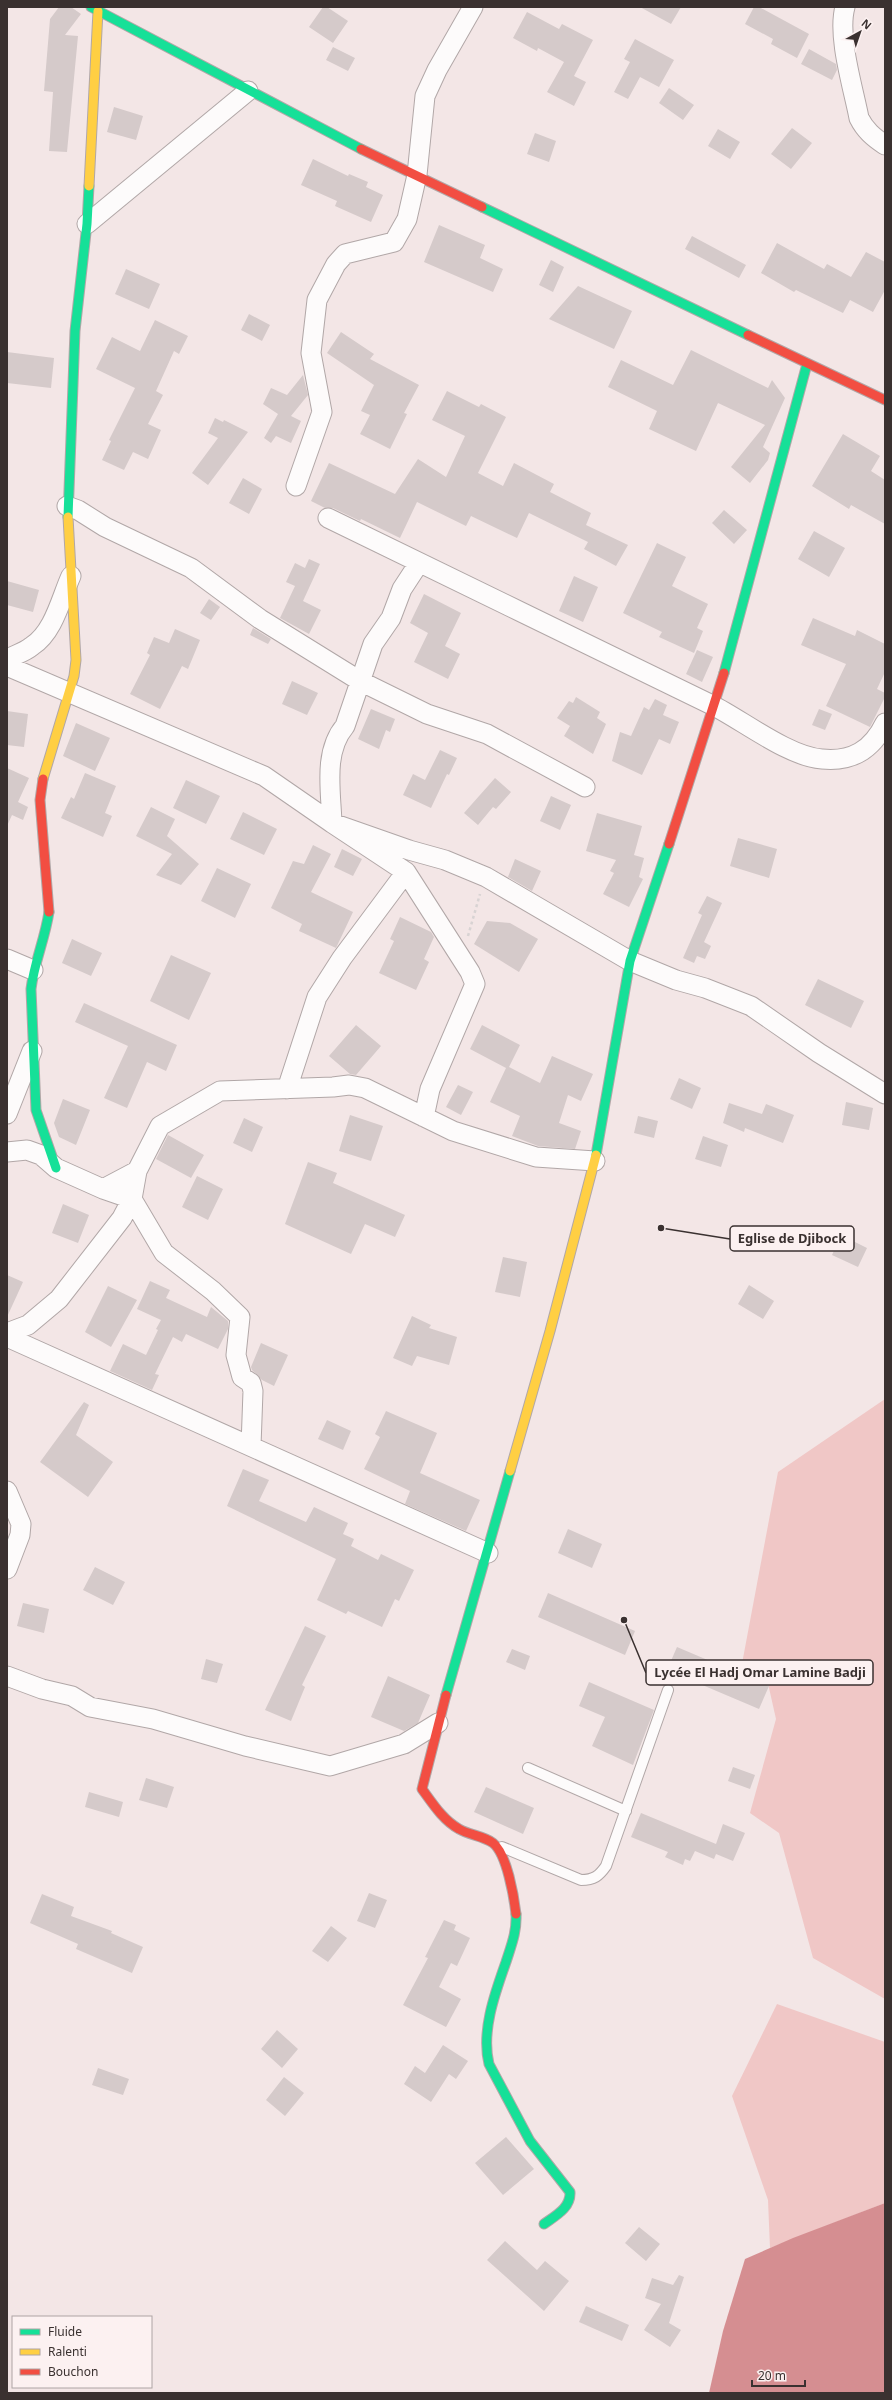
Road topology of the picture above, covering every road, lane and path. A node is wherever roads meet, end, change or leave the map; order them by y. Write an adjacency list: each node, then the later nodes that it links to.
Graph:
1 (473, 7): 6 (street)
2 (845, 7): 5 (street)
3 (94, 9): 4 (street); 7 (street)
4 (248, 91): 6 (street); 7 (street)
5 (885, 145)
6 (417, 175): 8 (street); 10 (street)
7 (87, 224): 11 (street)
8 (807, 364): 9 (street); 19 (street)
9 (885, 400)
10 (296, 486)
11 (67, 506): 14 (street); 17 (street)
12 (328, 518): 13 (street)
13 (419, 563): 17 (street); 19 (street)
14 (71, 576): 15 (street); 18 (street)
15 (7, 659)
16 (7, 666): 18 (street)
17 (360, 681): 21 (street); 22 (street)
18 (69, 693): 22 (street); 28 (street)
19 (715, 706): 20 (street); 27 (street)
20 (885, 724)
21 (585, 787)
22 (332, 823): 23 (street); 24 (street)
23 (406, 872): 25 (street); 30 (street)
24 (486, 877): 25 (path); 27 (street)
25 (458, 954): 33 (street)
26 (7, 959): 28 (street)
27 (630, 961): 31 (street); 35 (street)
28 (33, 970): 29 (street)
29 (32, 1051): 32 (street); 36 (street)
30 (287, 1089): 33 (street); 37 (street)
31 (885, 1094)
32 (7, 1114)
33 (424, 1117): 35 (street)
34 (7, 1152): 36 (street)
35 (595, 1161): 44 (street)
36 (56, 1168): 38 (street)
37 (137, 1170): 38 (street); 39 (street)
38 (103, 1189): 39 (street)
39 (132, 1199): 40 (street); 42 (street)
40 (7, 1333)
41 (7, 1337): 42 (street)
42 (251, 1446): 44 (street)
43 (7, 1491): 45 (street)
44 (488, 1553): 48 (street)
45 (7, 1569)
46 (7, 1676): 48 (street)
47 (668, 1690): 50 (lane)
48 (438, 1723): 51 (street)
49 (528, 1768): 50 (lane)
50 (626, 1811): 51 (lane)
51 (493, 1843): 52 (street)
52 (544, 2224)

